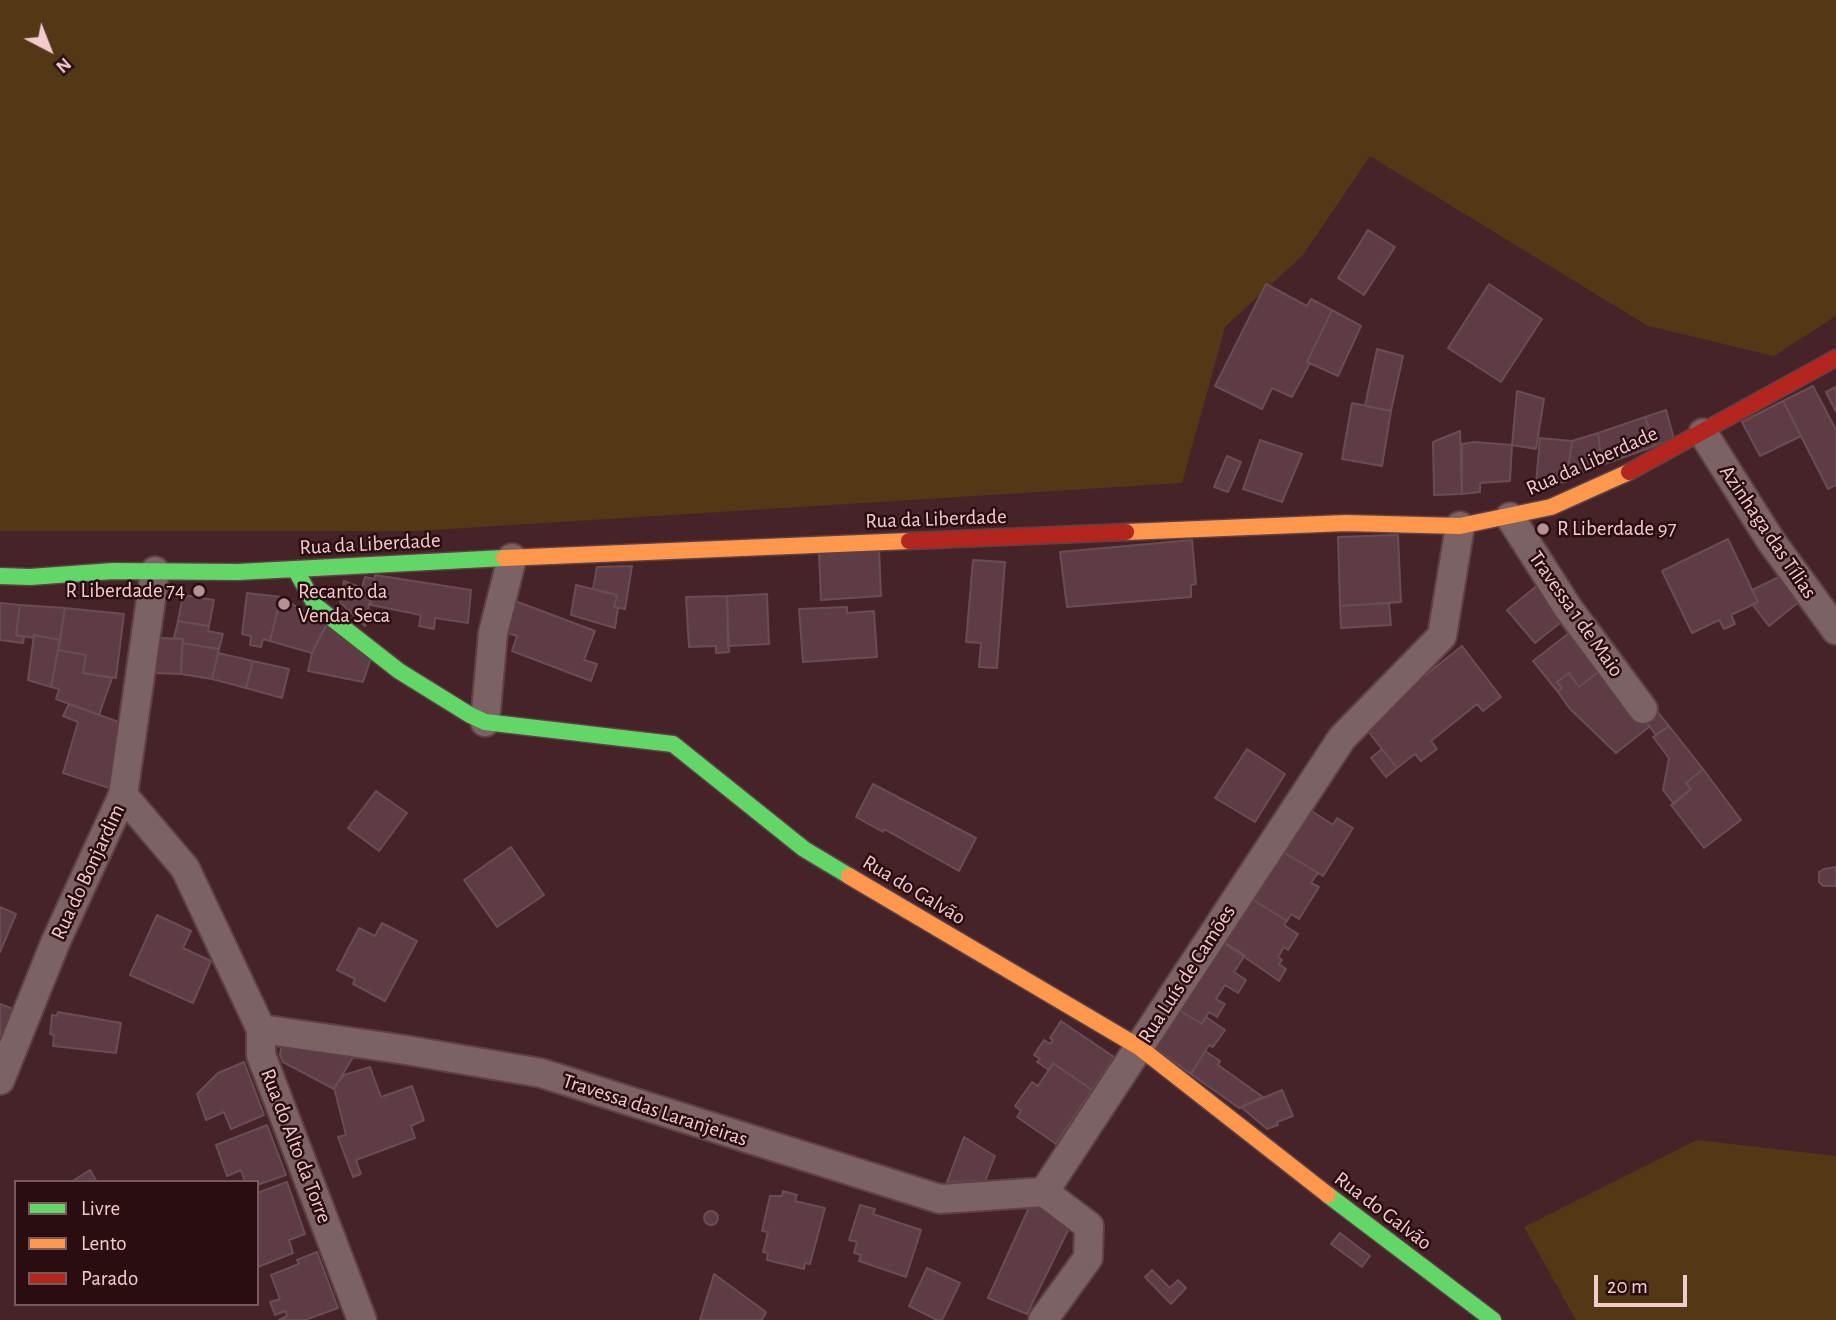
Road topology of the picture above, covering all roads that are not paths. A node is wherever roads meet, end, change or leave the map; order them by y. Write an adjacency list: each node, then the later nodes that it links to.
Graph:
1 (1836, 358): 2 (street, Rua da Liberdade)
2 (1703, 433): 3 (street, Rua da Liberdade); 9 (street, Azinhaga das Tílias)
3 (1510, 517): 4 (street, Rua da Liberdade); 10 (street, Travessa 1 de Maio)
4 (1460, 526): 5 (street, Rua da Liberdade); 14 (street, Rua Luís de Camões)
5 (512, 558): 6 (street, Rua da Liberdade); 11 (street)
6 (295, 569): 7 (street, Rua da Liberdade); 11 (street, Rua do Galvão)
7 (155, 571): 8 (street, Rua da Liberdade); 12 (street, Rua do Bonjardim)
8 (0, 576)
9 (1836, 630)
10 (1643, 709)
11 (485, 722): 14 (street, Rua do Galvão)
12 (124, 795): 13 (street, Rua do Alto da Torre); 15 (street, Rua do Bonjardim)
13 (261, 1029): 16 (street, Travessa das Laranjeiras); 17 (street, Rua do Alto da Torre)
14 (1139, 1047): 16 (street, Rua Luís de Camões); 19 (street, Rua do Galvão)
15 (0, 1080)
16 (1044, 1192): 18 (street)
17 (362, 1320)
18 (1043, 1320)
19 (1493, 1320)

